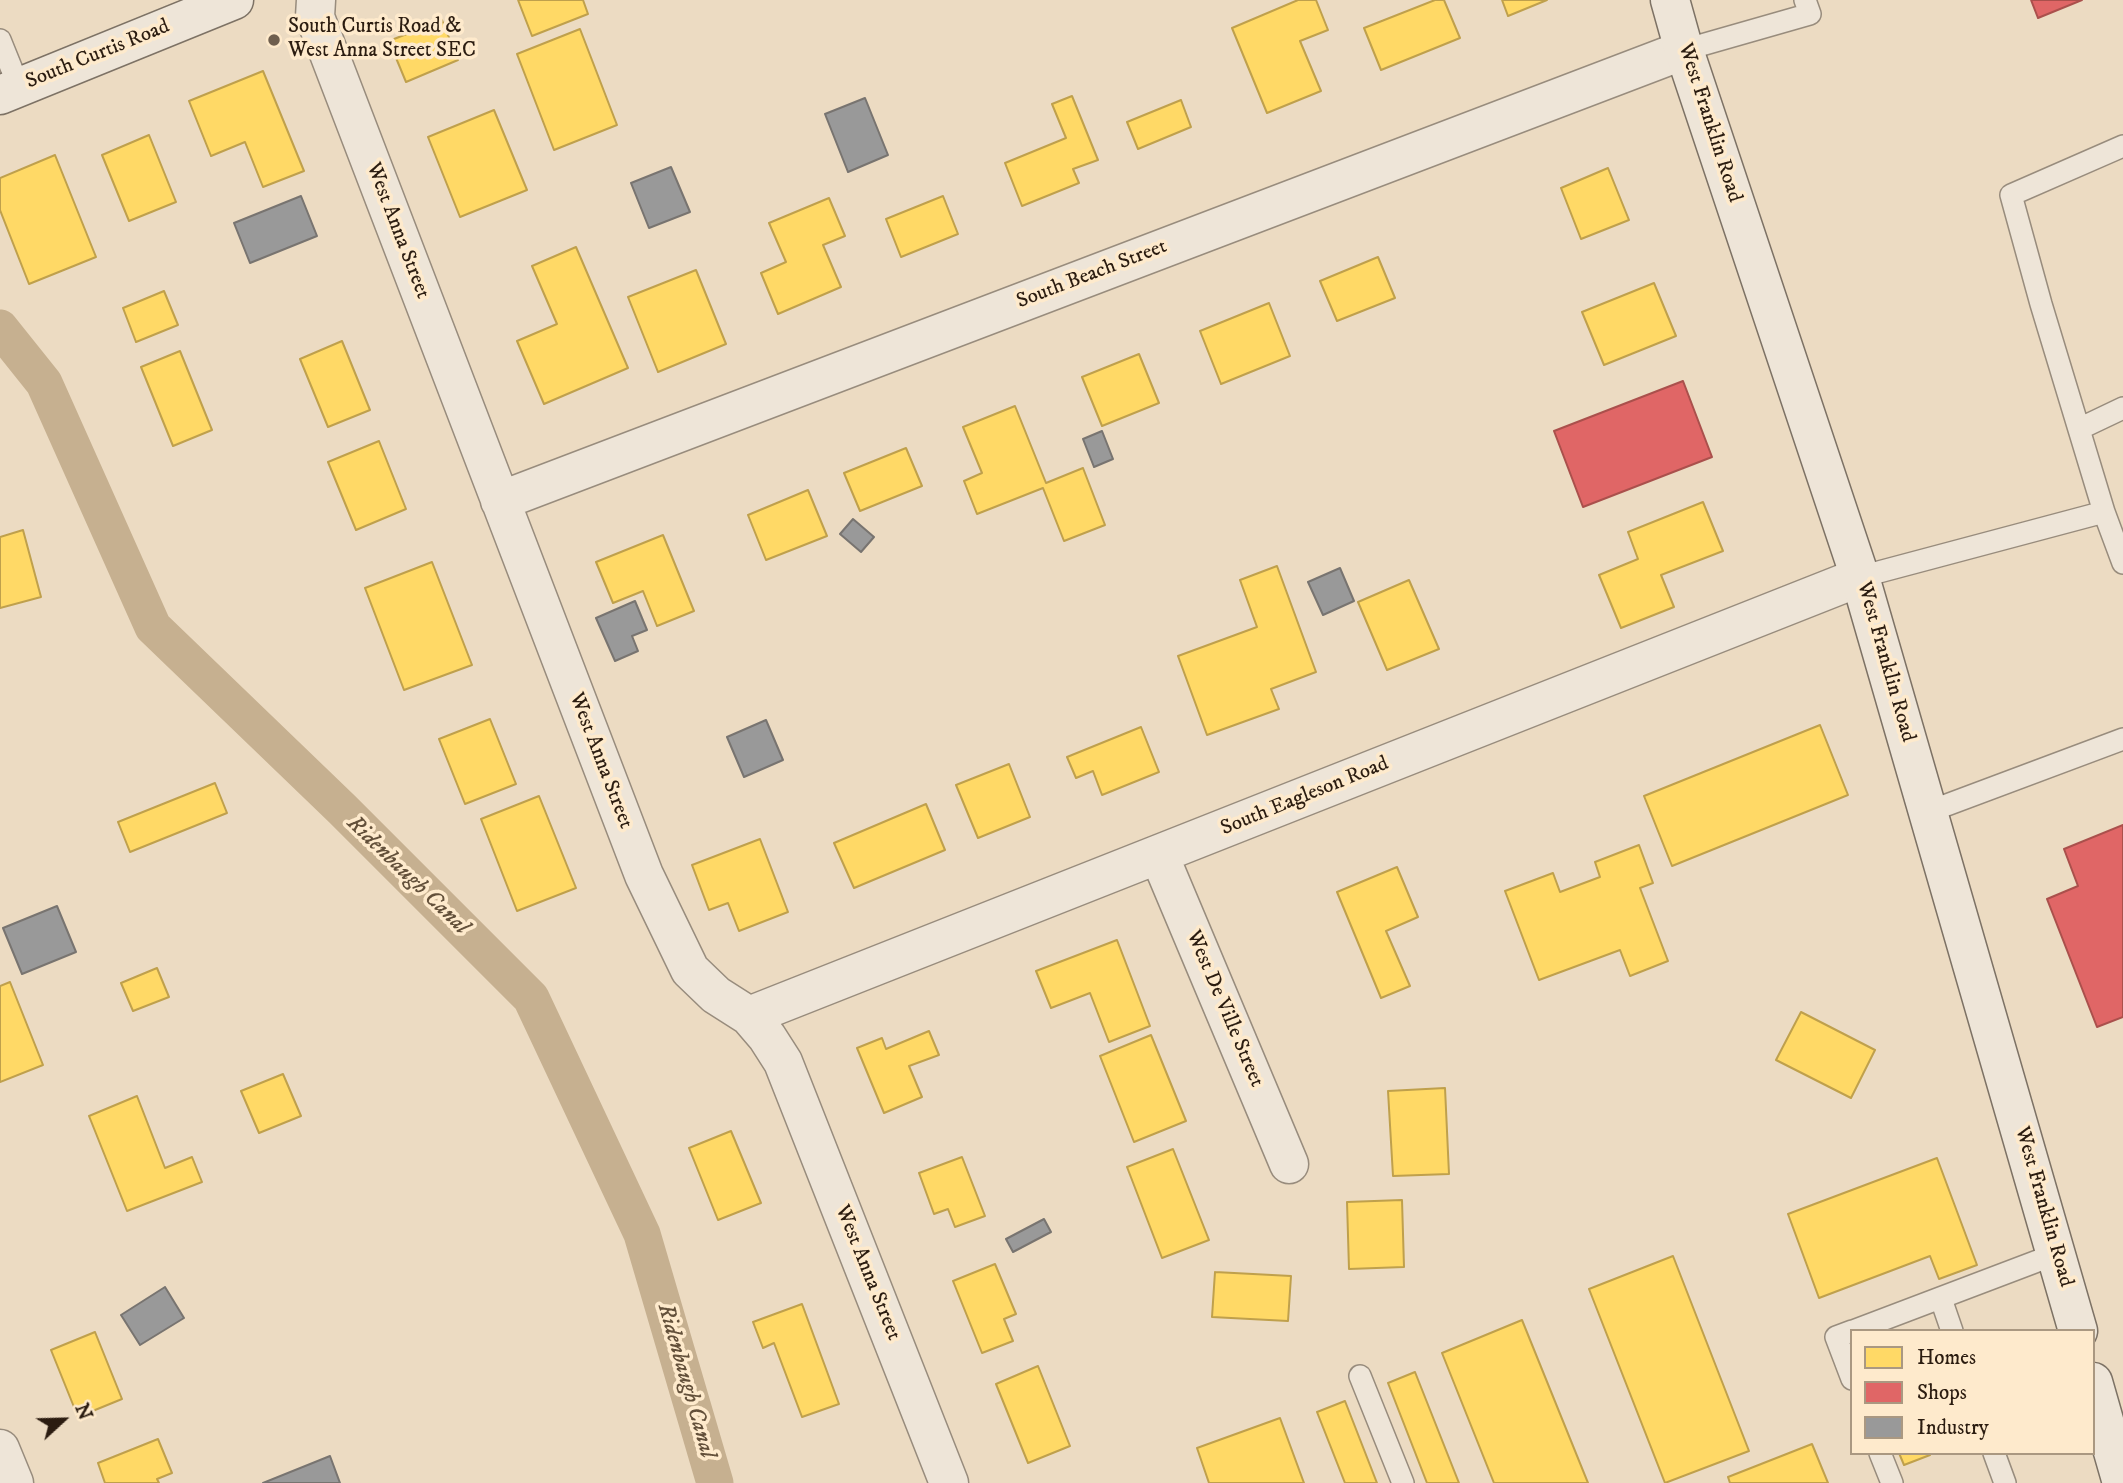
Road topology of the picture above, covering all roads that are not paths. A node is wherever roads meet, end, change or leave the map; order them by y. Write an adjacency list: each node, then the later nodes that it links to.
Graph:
1 (234, 0): 7 (street, South Curtis Road)
2 (316, 0): 11 (street, West Anna Street)
3 (1670, 0): 6 (street, West Franklin Road)
4 (1805, 0): 6 (lane)
5 (0, 40): 7 (lane)
6 (1684, 50): 11 (street, South Beach Street); 14 (street, West Franklin Road)
7 (10, 91)
8 (2123, 146): 10 (lane)
9 (2123, 408): 10 (lane)
10 (2079, 429): 12 (lane)
11 (500, 501): 18 (street, West Anna Street)
12 (2104, 512): 13 (lane); 14 (lane)
13 (2123, 564)
14 (1860, 577): 16 (street, West Franklin Road); 17 (street, South Eagleson Road)
15 (2123, 739): 16 (lane)
16 (1928, 812): 20 (street, West Franklin Road)
17 (1159, 855): 18 (street, South Eagleson Road); 19 (street, West De Ville Street)
18 (749, 1016): 33 (street, West Anna Street)
19 (1289, 1164)
20 (2056, 1254): 21 (lane); 24 (street, West Franklin Road)
21 (1941, 1299): 22 (lane); 23 (lane)
22 (1858, 1329)
23 (1951, 1329)
24 (2077, 1329)
25 (1850, 1332): 26 (lane)
26 (1850, 1374)
27 (1360, 1376): 34 (lane)
28 (2095, 1389): 37 (street)
29 (0, 1448): 32 (street)
30 (1881, 1455): 35 (lane)
31 (1995, 1455): 36 (lane)
32 (14, 1483)
33 (949, 1483)
34 (1403, 1483)
35 (1892, 1483)
36 (2005, 1483)
37 (2122, 1483)

